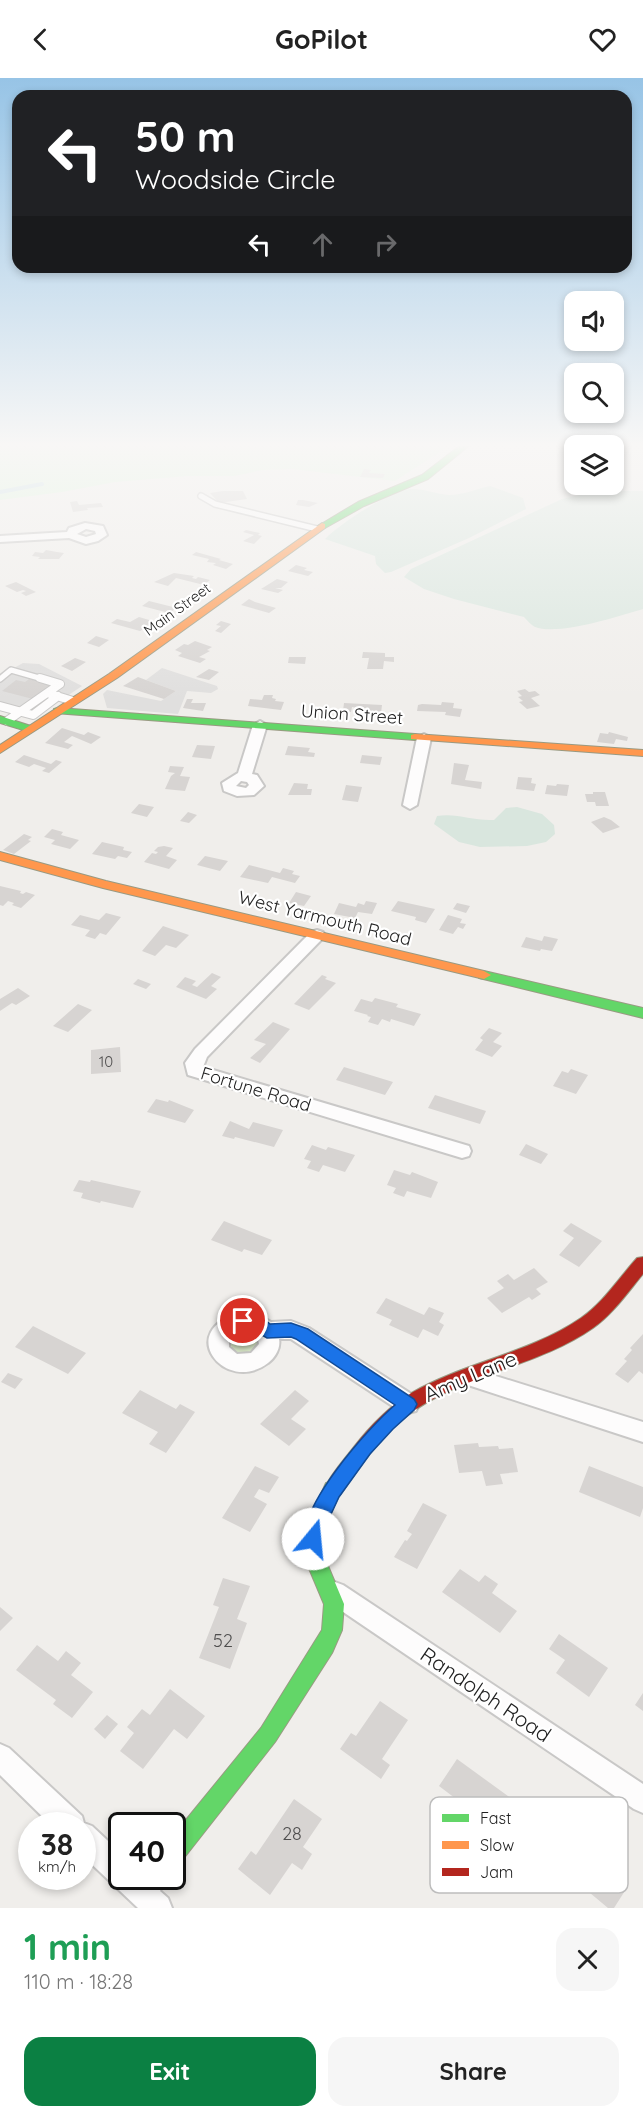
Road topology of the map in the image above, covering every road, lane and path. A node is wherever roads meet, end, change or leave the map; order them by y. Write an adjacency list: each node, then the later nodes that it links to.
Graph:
1 (315, 529): 7 (main road, Main Street)
2 (70, 535): 3 (street)
3 (0, 539)
4 (0, 679): 5 (lane)
5 (47, 693): 6 (lane); 9 (lane)
6 (58, 696): 7 (lane); 9 (lane)
7 (73, 701): 10 (main road, Main Street)
8 (0, 706): 9 (lane)
9 (21, 711): 11 (lane)
10 (58, 711): 12 (main road, Union Street); 13 (main road, Main Street)
11 (4, 720): 13 (main road)
12 (260, 726): 14 (main road, Union Street); 17 (street)
13 (30, 729): 15 (main road, Main Street)
14 (424, 738): 16 (main road, Union Street); 18 (street)
15 (0, 750)
16 (643, 753)
17 (244, 777)
18 (410, 805)
19 (0, 856): 20 (main road, West Yarmouth Road)
20 (317, 935): 21 (main road, West Yarmouth Road); 22 (street, Fortune Road)
21 (643, 1012)
22 (462, 1151)
23 (643, 1263): 25 (main road, Amy Lane)
24 (267, 1331): 26 (street)
25 (470, 1377): 26 (main road, Amy Lane); 27 (street)
26 (408, 1404): 28 (main road, Amy Lane)
27 (643, 1432)
28 (329, 1589): 30 (street, Randolph Road); 32 (main road, Amy Lane)
29 (0, 1757): 31 (street)
30 (643, 1800)
31 (57, 1812)
32 (186, 1838)
33 (96, 1849): 34 (street)
34 (108, 1860)

